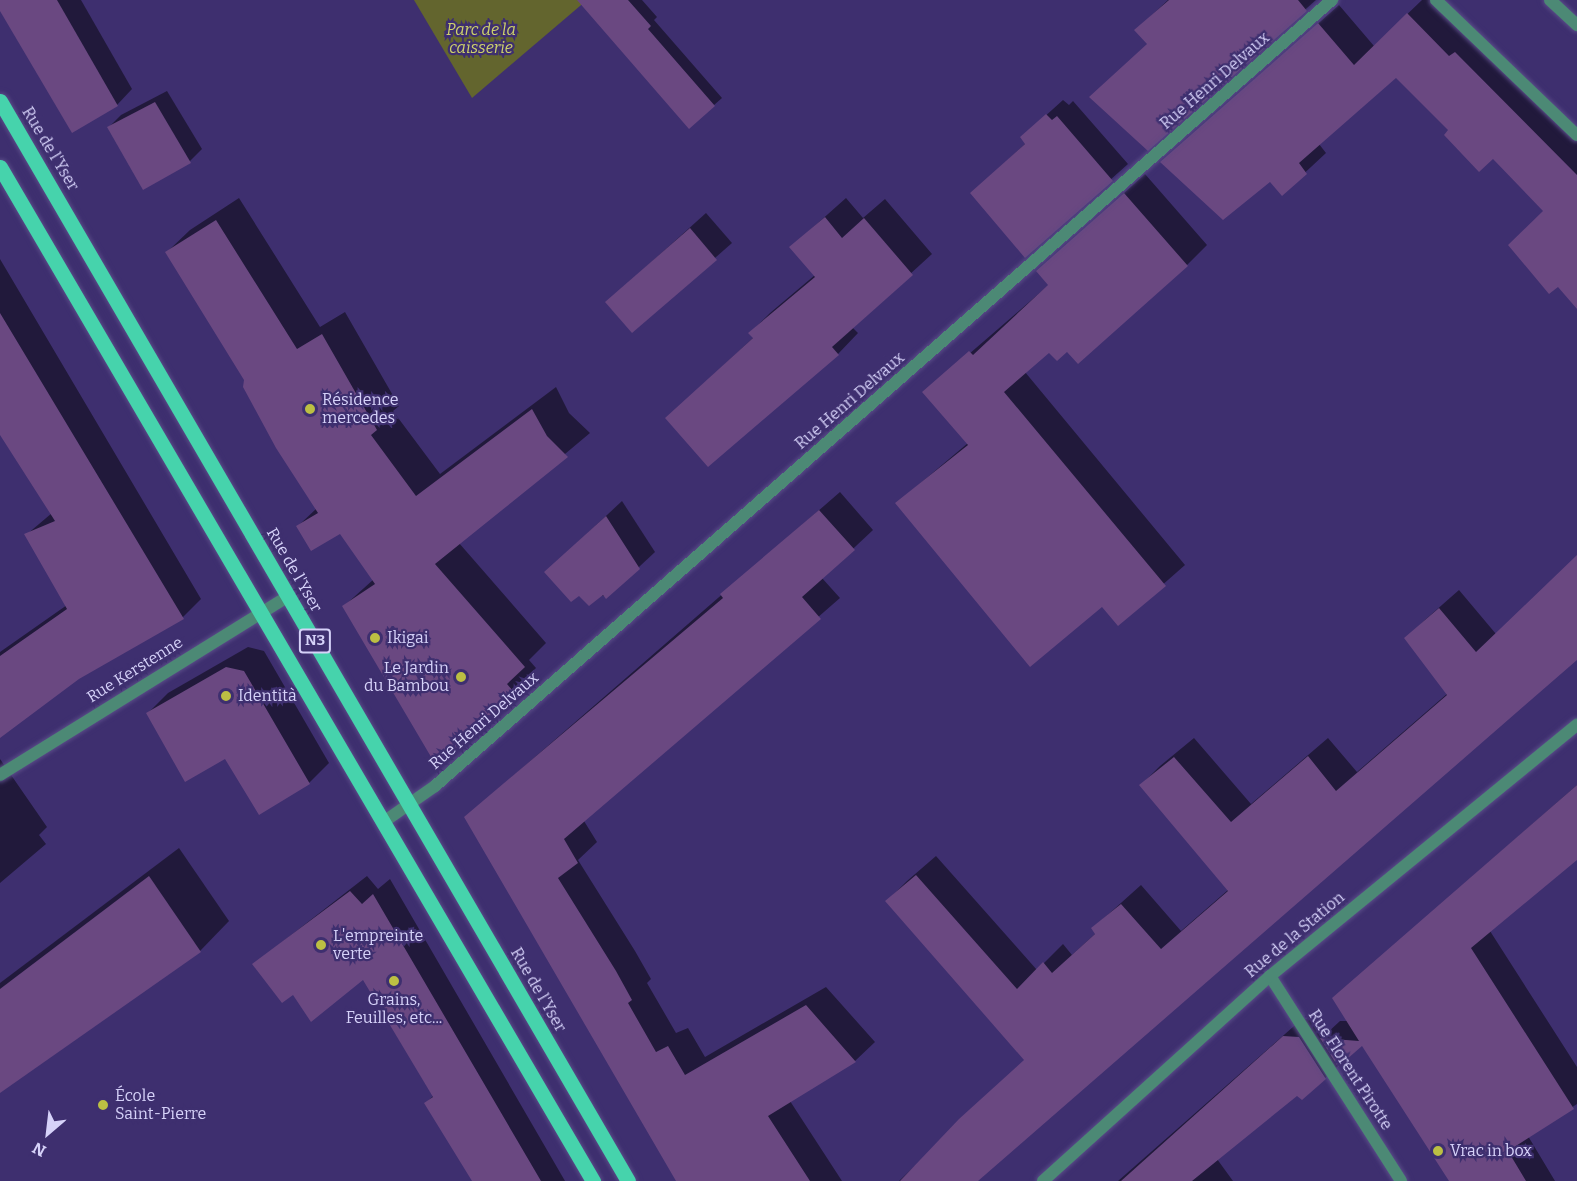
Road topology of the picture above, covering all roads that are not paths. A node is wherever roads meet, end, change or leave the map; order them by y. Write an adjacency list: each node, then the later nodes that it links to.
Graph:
1 (1332, 0): 12 (street, Rue Henri Delvaux)
2 (1436, 0): 6 (street)
3 (1550, 0): 4 (street)
4 (1577, 26)
5 (0, 101): 8 (main road, Rue de l'Yser / N3)
6 (1577, 135)
7 (0, 167): 9 (main road, N3)
8 (289, 596): 9 (street, Rue Kerstenne); 12 (main road, Rue de l'Yser / N3)
9 (262, 612): 11 (street, Rue Kerstenne); 13 (main road, N3)
10 (1577, 725): 14 (street, Rue de la Station)
11 (0, 775)
12 (411, 806): 13 (street, Rue Henri Delvaux); 16 (main road, Rue de l'Yser / N3)
13 (385, 821): 15 (main road, N3)
14 (1270, 976): 17 (street, Rue de la Station); 18 (street, Rue Florent Pirotte)
15 (593, 1181)
16 (628, 1181)
17 (1043, 1181)
18 (1401, 1181)

